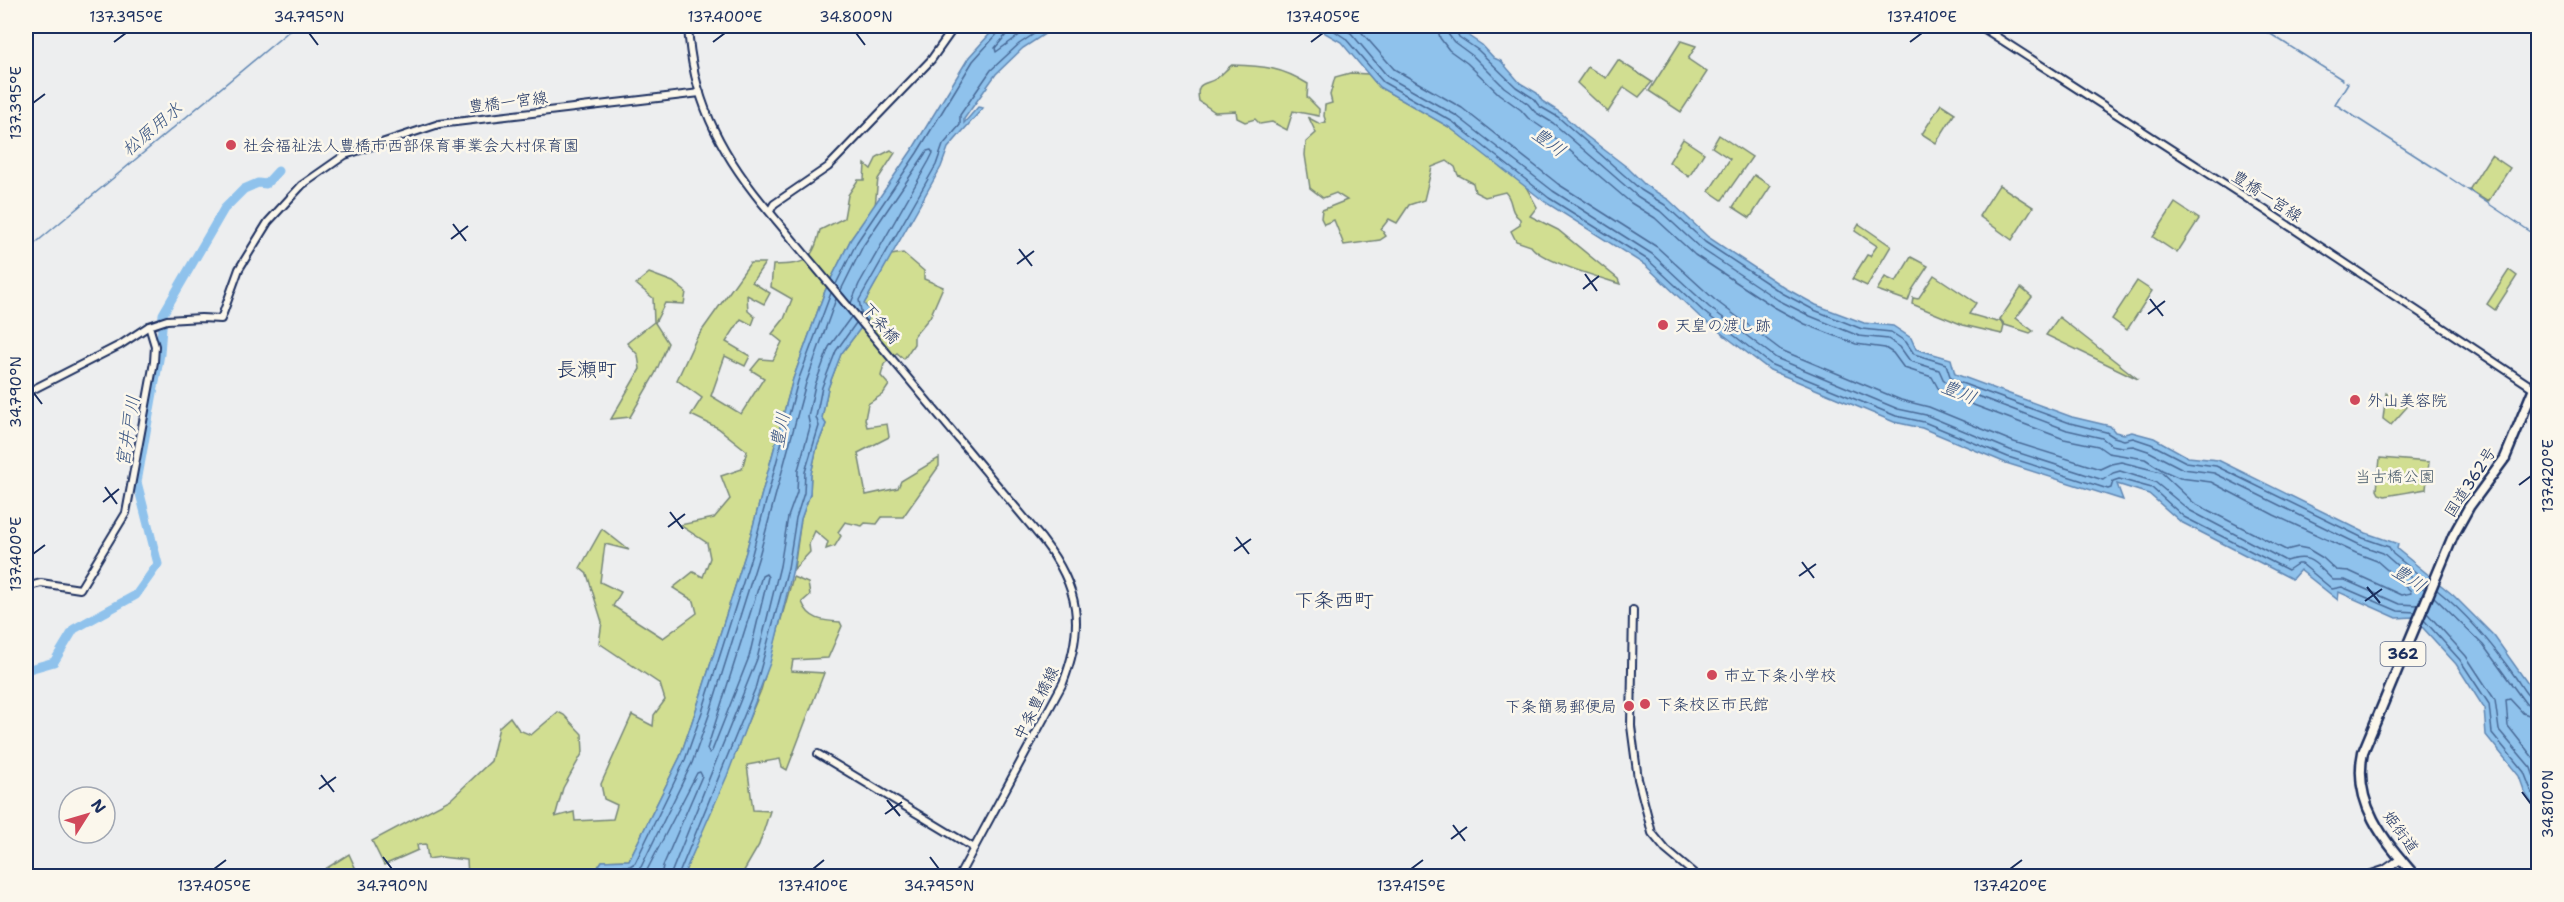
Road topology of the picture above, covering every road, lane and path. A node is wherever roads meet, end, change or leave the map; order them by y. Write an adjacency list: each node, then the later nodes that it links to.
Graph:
1 (688, 26): 4 (main road)
2 (955, 26): 5 (main road)
3 (1980, 26): 8 (main road, 豊橋一宮線)
4 (700, 93): 5 (main road); 6 (main road, 豊橋一宮線)
5 (770, 211): 10 (main road, 下条橋)
6 (149, 326): 9 (main road, 豊橋一宮線); 11 (main road)
7 (2538, 378): 8 (highway, 国道362号 / 362)
8 (2536, 390): 14 (highway, 国道362号 / 362)
9 (26, 393)
10 (971, 453): 15 (main road, 中条豊橋線)
11 (26, 586)
12 (1633, 610): 18 (main road)
13 (818, 754): 15 (main road)
14 (2360, 768): 16 (highway, 姫街道 / 362)
15 (974, 848): 17 (main road, 中条豊橋線)
16 (2401, 860): 19 (main road); 20 (highway, 姫街道 / 362)
17 (959, 876)
18 (1697, 876)
19 (2367, 876)
20 (2415, 876)

